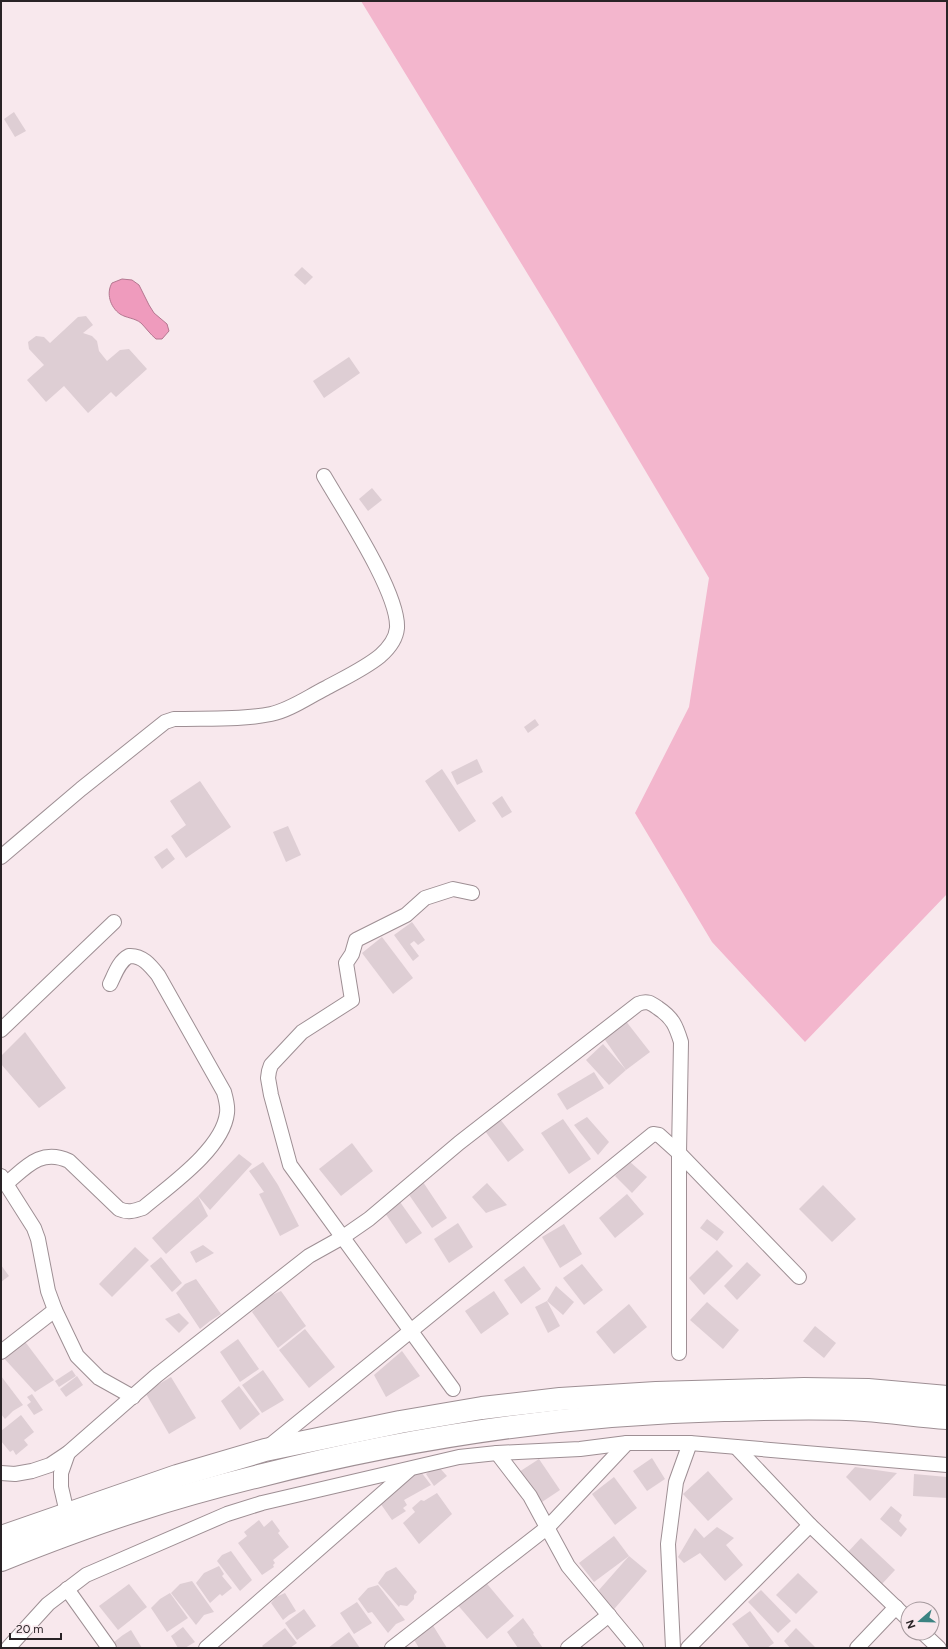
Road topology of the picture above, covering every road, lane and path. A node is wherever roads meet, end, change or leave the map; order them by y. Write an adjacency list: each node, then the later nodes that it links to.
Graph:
1 (324, 476): 2 (street)
2 (1, 857)
3 (472, 893): 9 (street)
4 (114, 922): 6 (street)
5 (110, 984): 8 (street)
6 (1, 1030)
7 (678, 1152): 9 (street); 10 (street); 12 (street); 14 (street)
8 (4, 1186): 11 (street)
9 (343, 1237): 12 (street); 16 (street)
10 (799, 1277)
11 (55, 1310): 13 (street); 16 (street)
12 (411, 1330): 15 (street); 22 (street)
13 (1, 1352)
14 (679, 1353)
15 (453, 1389)
16 (133, 1397): 23 (street)
17 (947, 1397): 22 (highway)
18 (947, 1418): 32 (highway)
19 (690, 1443): 20 (street); 21 (street); 44 (street)
20 (627, 1444): 24 (street); 30 (street)
21 (736, 1447): 25 (street); 29 (street)
22 (266, 1450): 28 (highway)
23 (68, 1453): 27 (street); 28 (street)
24 (497, 1453): 26 (street); 30 (street)
25 (947, 1465)
26 (411, 1468): 33 (street); 40 (street)
27 (1, 1473)
28 (67, 1513): 31 (highway)
29 (810, 1525): 34 (street); 45 (street)
30 (548, 1527): 36 (street); 41 (street)
31 (1, 1537)
32 (1, 1560)
33 (66, 1588): 38 (street); 39 (street)
34 (896, 1607): 35 (street); 46 (street)
35 (900, 1611)
36 (609, 1615): 42 (street); 43 (street)
37 (932, 1641): 47 (street)
38 (8, 1648)
39 (109, 1648)
40 (206, 1648)
41 (392, 1648)
42 (568, 1648)
43 (636, 1648)
44 (673, 1648)
45 (688, 1648)
46 (857, 1648)
47 (939, 1648)

